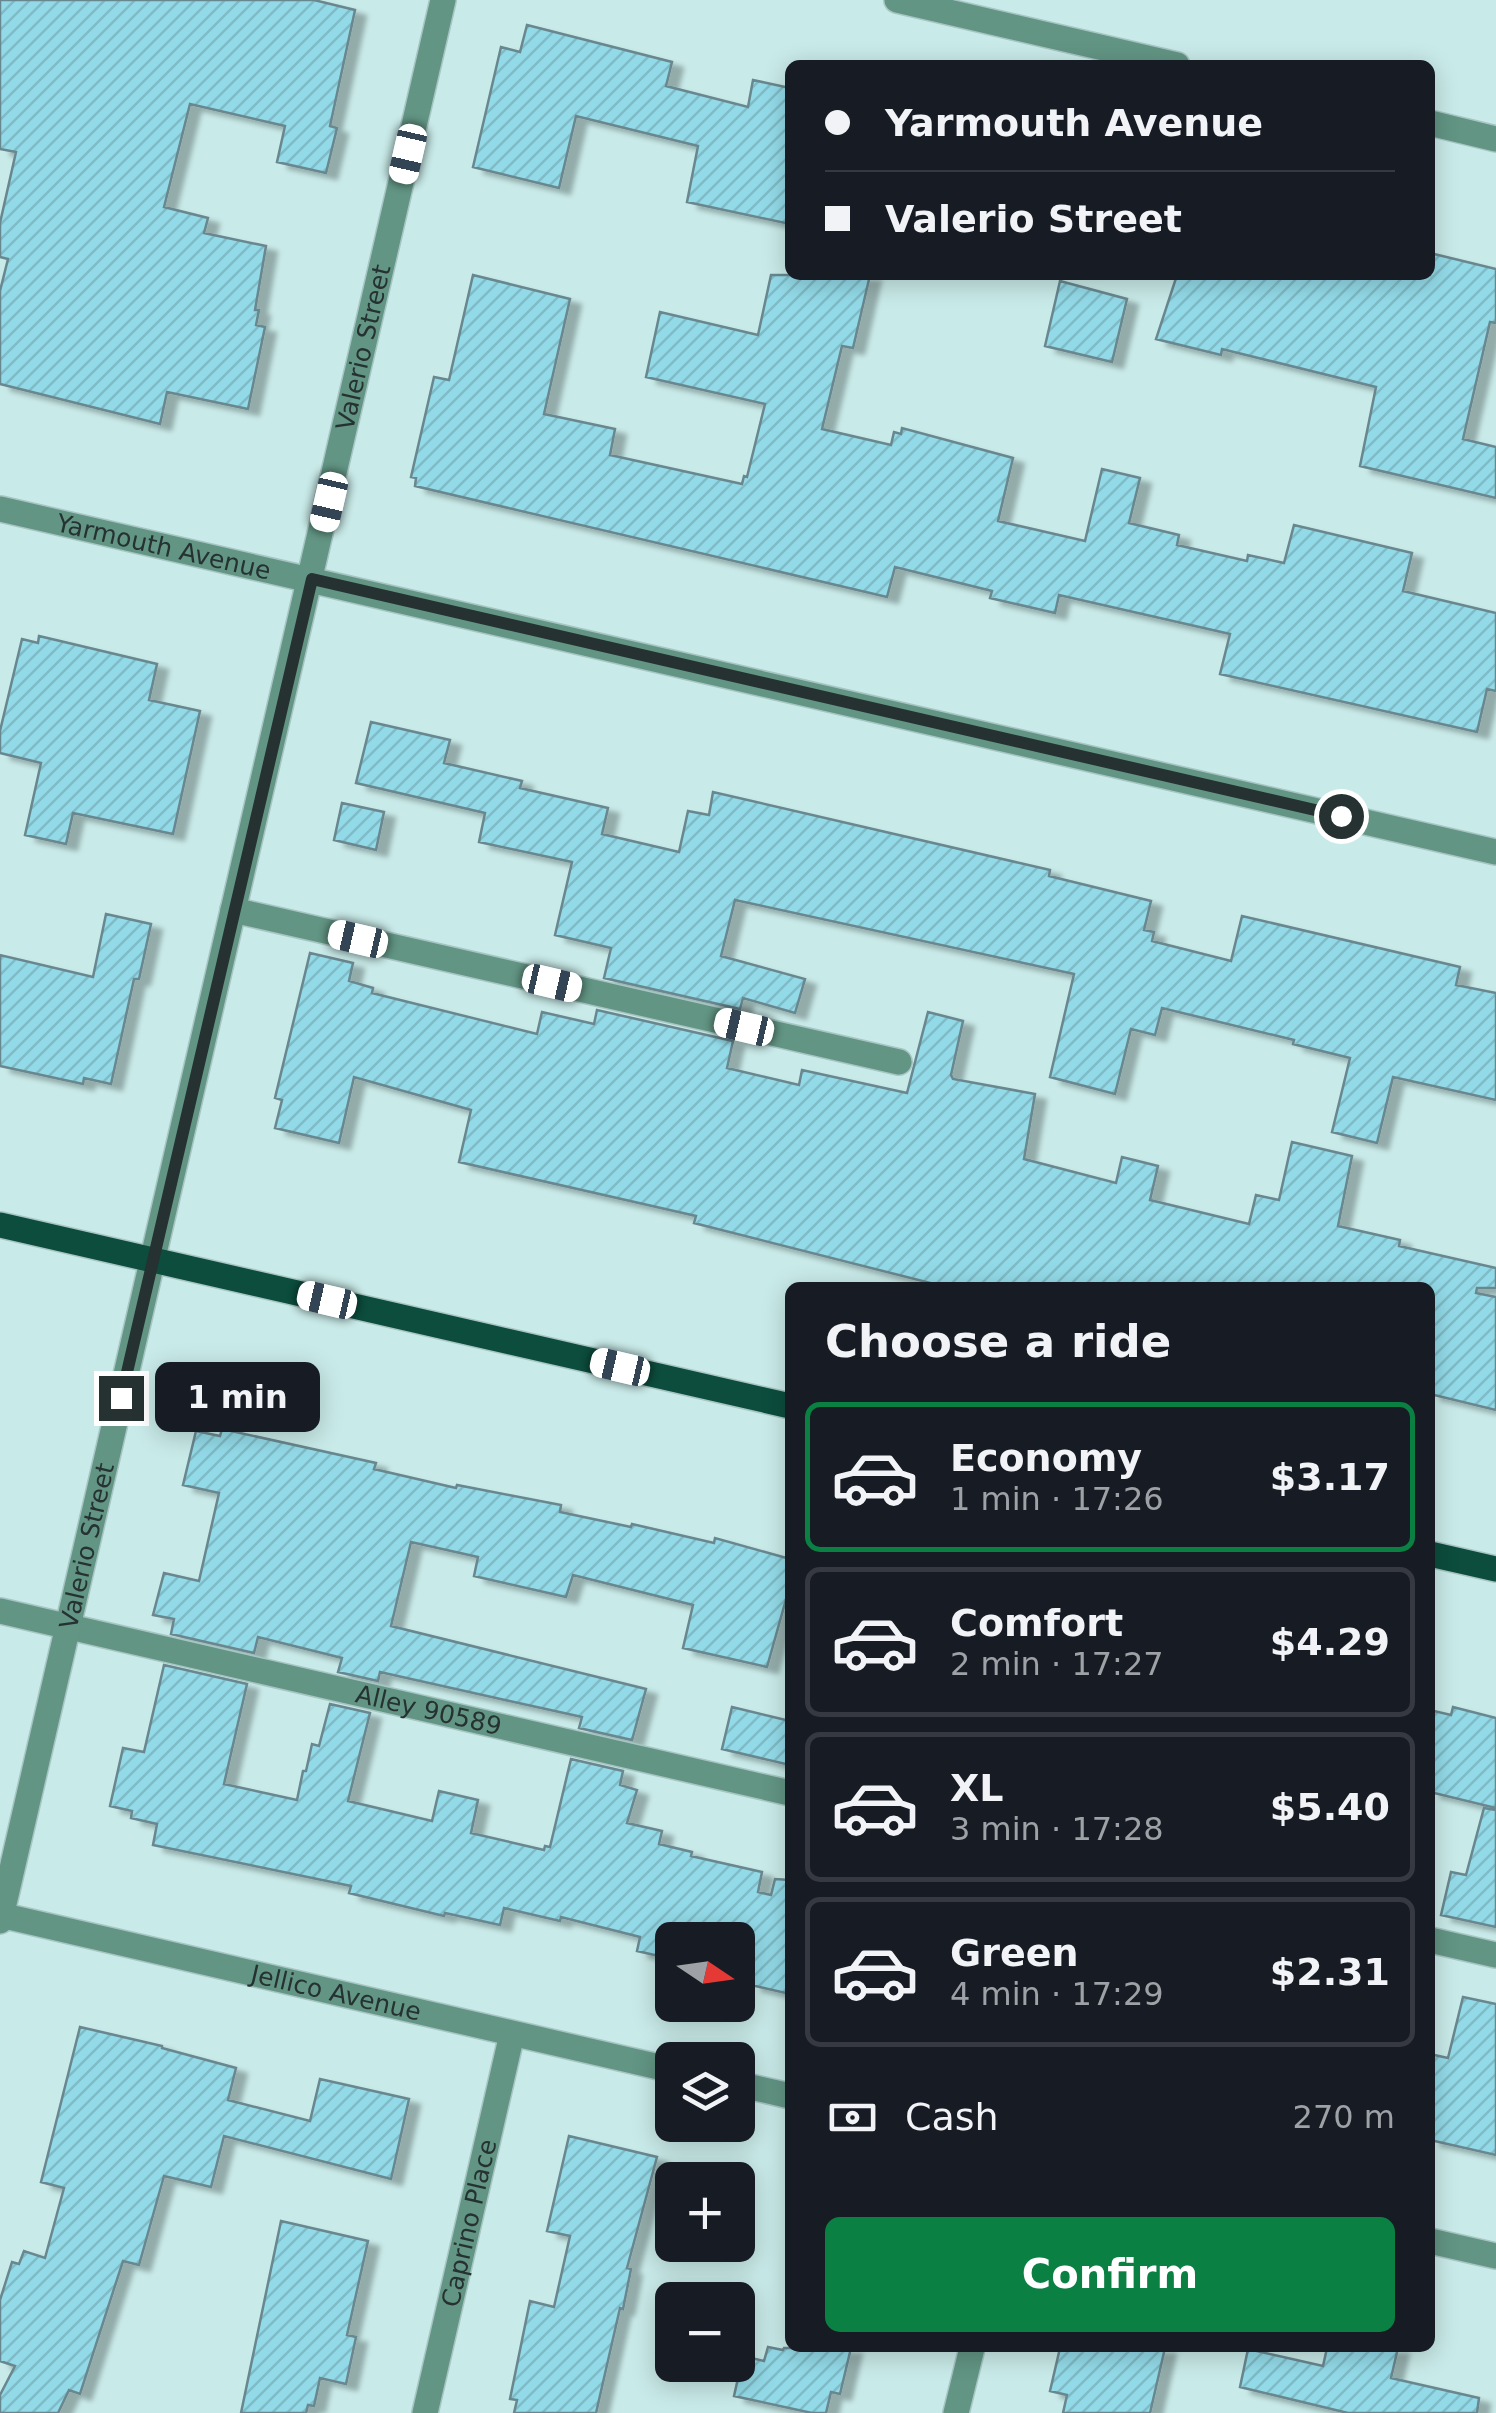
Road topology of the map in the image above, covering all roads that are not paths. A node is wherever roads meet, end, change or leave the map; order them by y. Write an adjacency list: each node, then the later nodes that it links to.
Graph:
1 (443, 0): 7 (street, Valerio Street)
2 (896, 0): 3 (street)
3 (1156, 60)
4 (1435, 125): 5 (street)
5 (1496, 139)
6 (0, 510): 7 (street, Yarmouth Avenue)
7 (312, 579): 8 (street, Yarmouth Avenue); 9 (street, Valerio Street)
8 (1496, 852)
9 (233, 910): 10 (street); 12 (street, Valerio Street)
10 (899, 1062)
11 (0, 1225): 12 (main road)
12 (152, 1258): 13 (main road); 17 (street, Valerio Street)
13 (785, 1405)
14 (1435, 1555): 15 (main road)
15 (1496, 1569)
16 (0, 1610): 17 (street, Alley 90589)
17 (69, 1626): 18 (street, Alley 90589); 19 (street, Valerio Street)
18 (785, 1791)
19 (0, 1917): 22 (street, Jellico Avenue)
20 (1435, 1941): 21 (street)
21 (1496, 1955)
22 (512, 2034): 23 (street, Jellico Avenue); 29 (street, Caprino Place)
23 (655, 2066)
24 (755, 2088): 25 (street)
25 (785, 2095)
26 (1435, 2242): 27 (street)
27 (1496, 2256)
28 (971, 2352): 30 (street)
29 (425, 2413)
30 (956, 2413)

